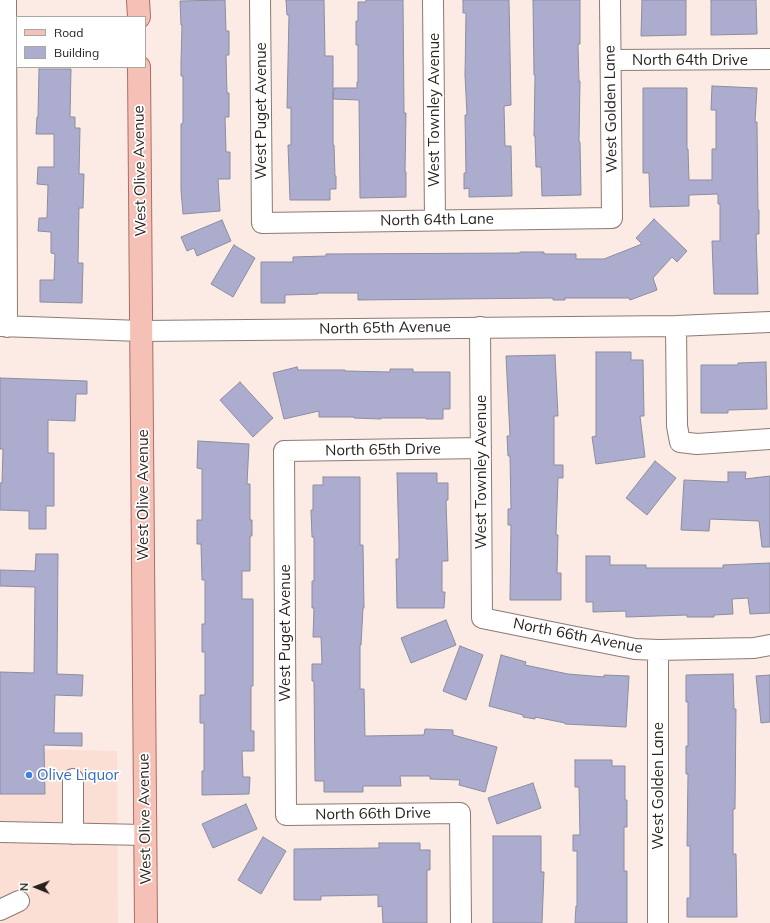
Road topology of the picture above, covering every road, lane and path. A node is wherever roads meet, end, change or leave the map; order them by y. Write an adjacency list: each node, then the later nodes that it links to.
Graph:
1 (6, 0): 10 (street)
2 (138, 0): 6 (main road)
3 (260, 0): 13 (street, West Puget Avenue)
4 (433, 0): 12 (street, West Townley Avenue)
5 (610, 0): 8 (street, West Golden Lane)
6 (139, 16)
7 (770, 59): 8 (street, North 64th Drive)
8 (611, 60): 11 (street, West Golden Lane)
9 (139, 68): 18 (main road, West Olive Avenue)
10 (4, 144): 15 (street)
11 (612, 218): 12 (street, North 64th Lane)
12 (435, 220): 13 (street, North 64th Lane)
13 (262, 223)
14 (770, 322): 16 (street, North 65th Avenue)
15 (4, 326): 18 (street, North 65th Avenue)
16 (676, 326): 17 (street, North 65th Avenue); 19 (street)
17 (480, 327): 18 (street, North 65th Avenue); 20 (street, West Townley Avenue)
18 (141, 331): 29 (main road, West Olive Avenue)
19 (770, 438)
20 (481, 448): 21 (street, North 65th Drive); 22 (street, West Townley Avenue)
21 (284, 451): 26 (street, West Puget Avenue)
22 (482, 618): 24 (street, North 66th Avenue)
23 (770, 645): 24 (street, North 66th Avenue)
24 (658, 650): 34 (street, West Golden Lane)
25 (73, 779): 28 (street)
26 (286, 815): 33 (street, North 66th Drive)
27 (0, 832): 28 (street)
28 (73, 834): 29 (street)
29 (145, 835): 32 (main road, West Olive Avenue)
30 (19, 901): 31 (street)
31 (0, 910)
32 (146, 923)
33 (461, 923)
34 (658, 923)

